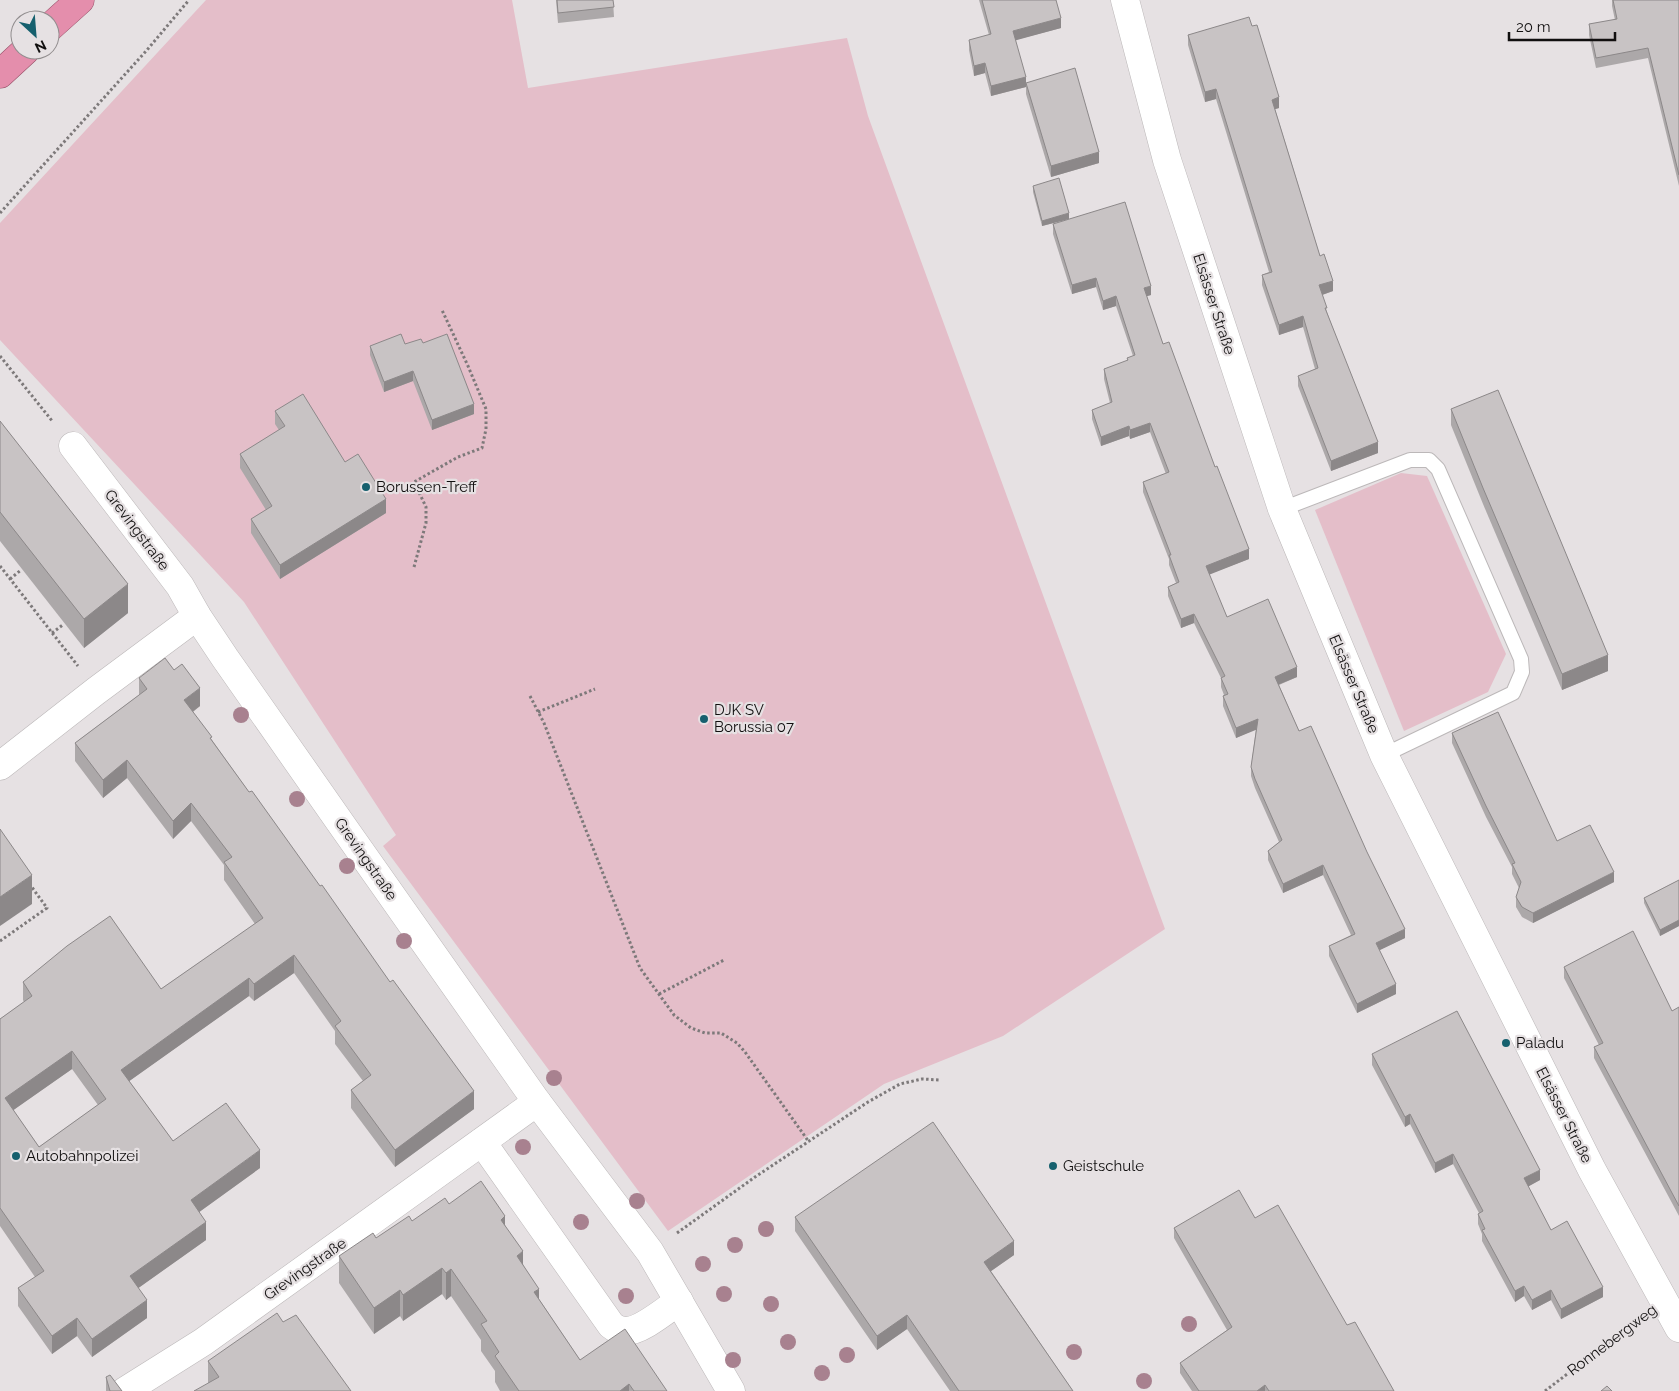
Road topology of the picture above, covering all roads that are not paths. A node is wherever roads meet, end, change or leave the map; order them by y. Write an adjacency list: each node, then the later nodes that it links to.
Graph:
1 (80, 0): 3 (highway)
2 (1125, 0): 7 (street, Elsässer Straße)
3 (60, 19)
4 (15, 60): 5 (highway)
5 (0, 74)
6 (73, 446): 8 (street, Grevingstraße)
7 (1282, 509): 9 (street, Elsässer Straße); 9 (lane)
8 (197, 616): 10 (street); 11 (street, Grevingstraße)
9 (1384, 755): 13 (street, Elsässer Straße)
10 (0, 766)
11 (537, 1102): 12 (street, Grevingstraße); 14 (street, Grevingstraße)
12 (482, 1142): 14 (street); 16 (street, Grevingstraße)
13 (1672, 1295): 15 (street, Elsässer Straße)
14 (679, 1301): 17 (street, Grevingstraße)
15 (1679, 1328)
16 (125, 1391)
17 (731, 1391)

